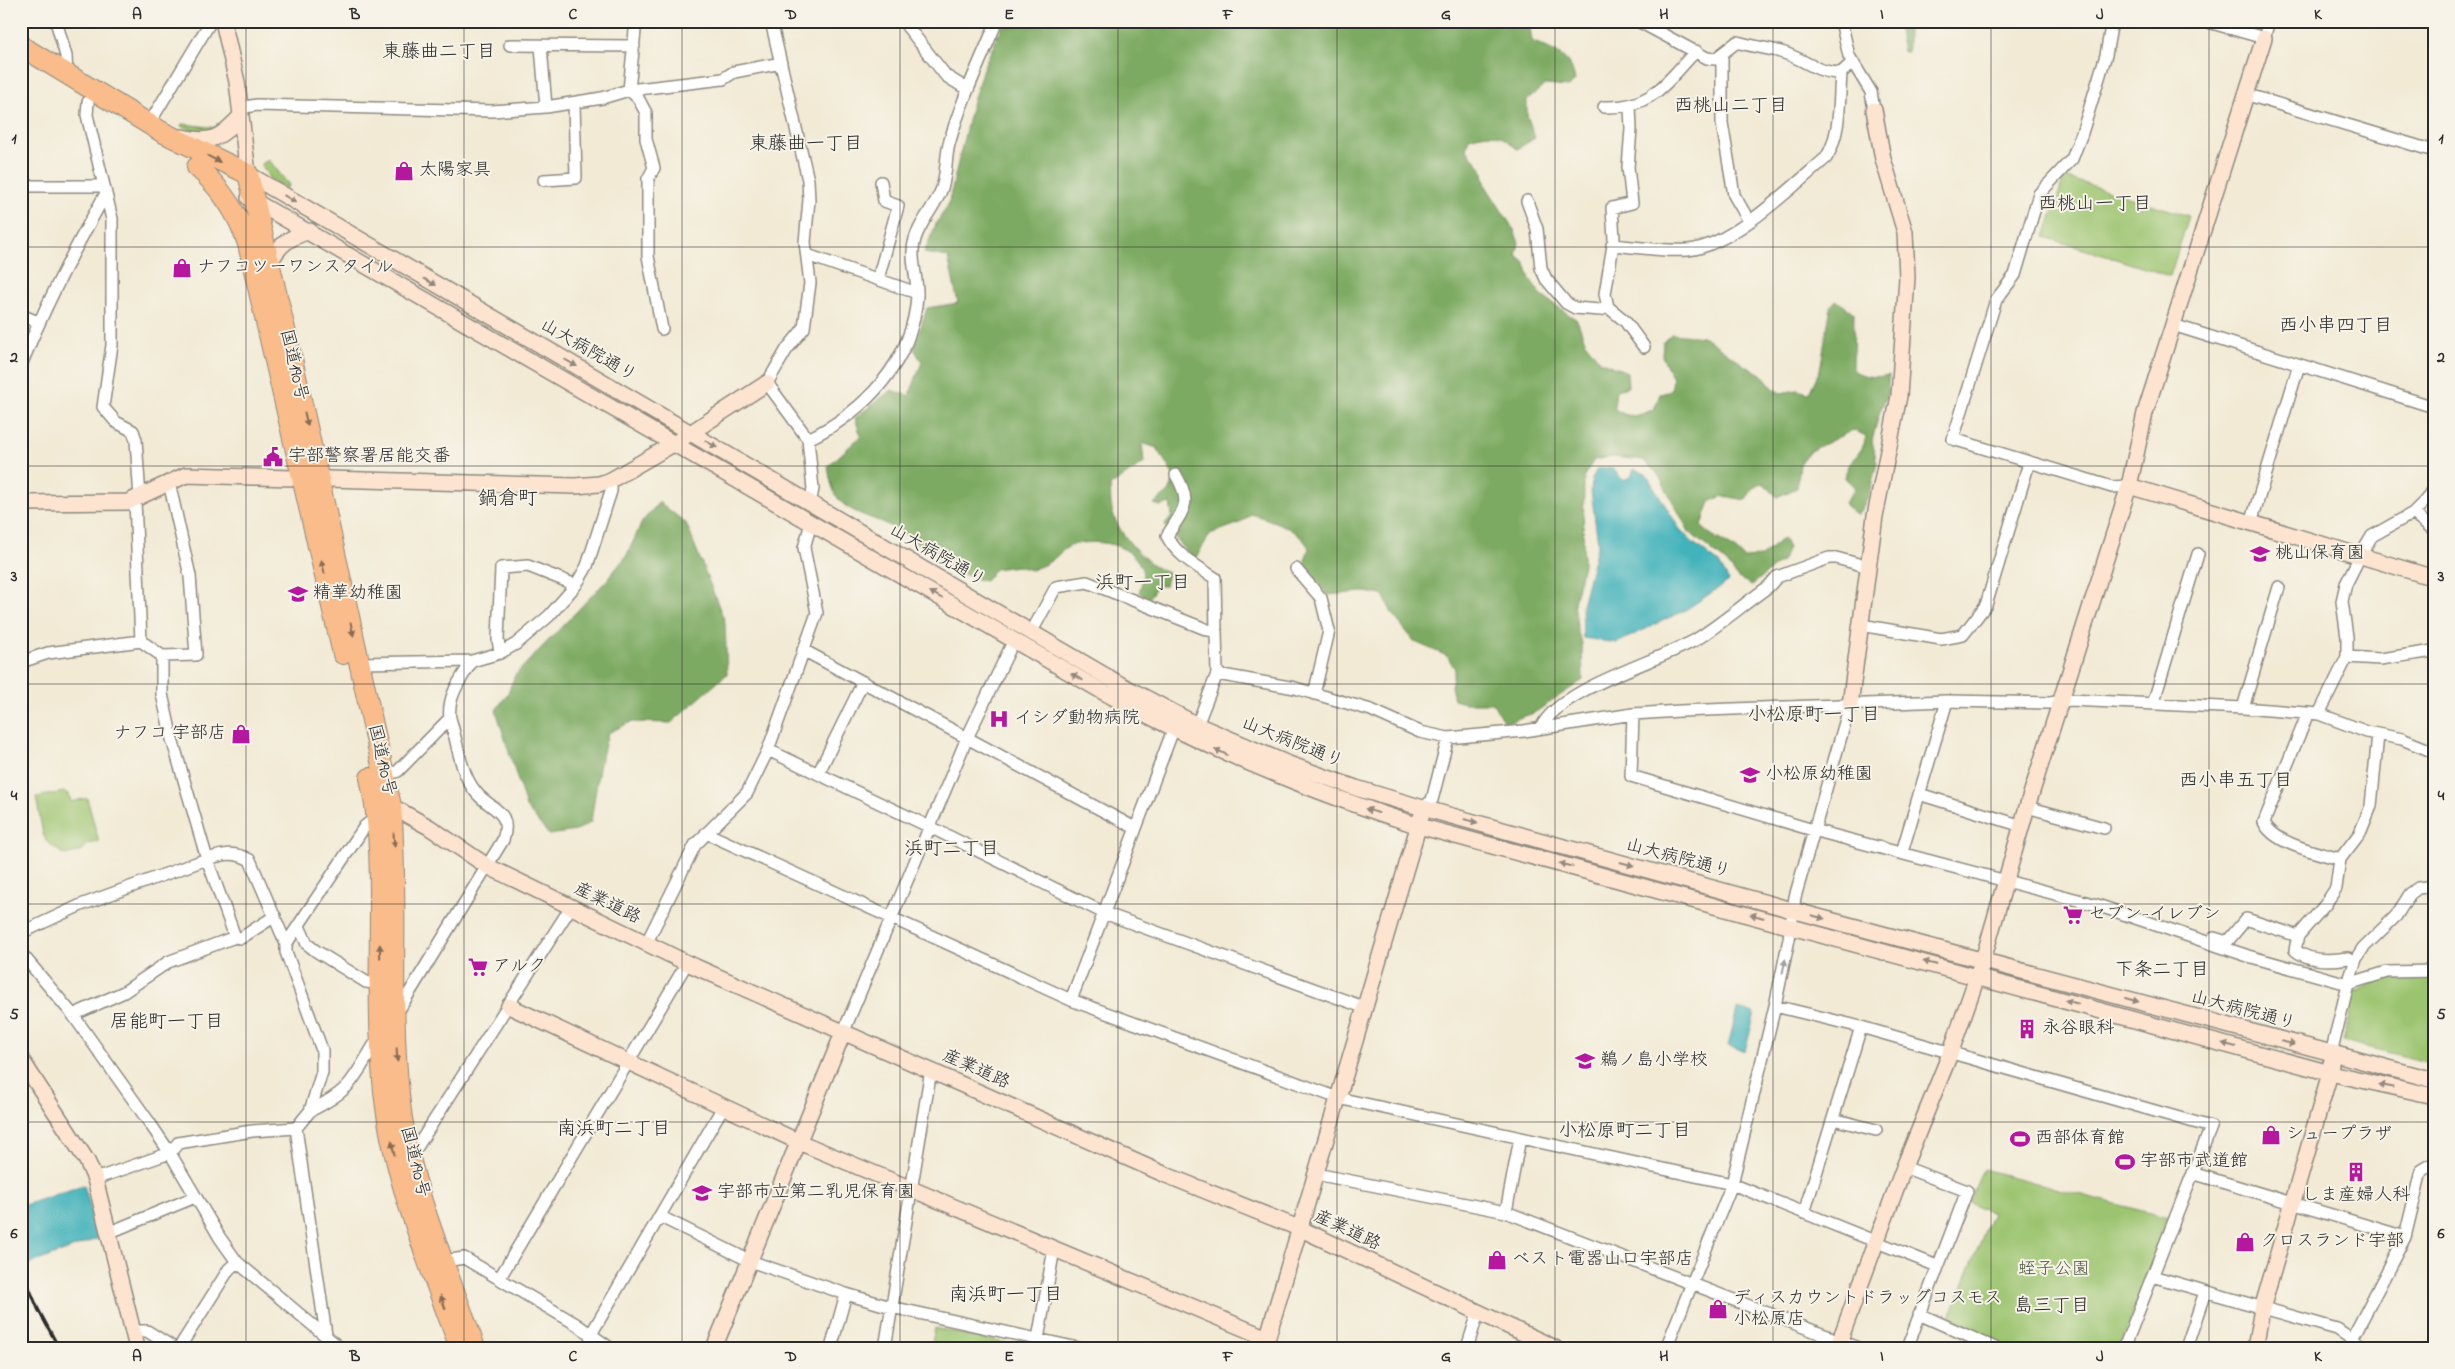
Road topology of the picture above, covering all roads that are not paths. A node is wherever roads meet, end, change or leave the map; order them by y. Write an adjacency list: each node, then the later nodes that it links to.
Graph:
1 (56, 21): 25 (street)
2 (211, 21): 37 (street)
3 (223, 21): 36 (street)
4 (771, 21): 23 (street)
5 (903, 21): 26 (street)
6 (998, 21): 26 (street)
7 (1638, 21): 18 (street)
8 (1841, 21): 22 (street)
9 (2112, 21): 68 (street)
10 (2205, 21): 13 (street)
11 (2269, 21): 13 (street)
12 (633, 24): 17 (street)
13 (2264, 38): 29 (street)
14 (510, 45): 16 (street)
15 (21, 46): 25 (highway)
16 (541, 46): 17 (street); 33 (street)
17 (634, 46): 27 (street)
18 (1696, 51): 20 (street); 32 (street)
19 (1722, 55): 20 (street); 24 (street); 28 (street)
20 (1707, 58): 28 (street)
21 (21, 62): 30 (highway, 国道190号)
22 (1853, 62): 24 (street); 35 (street)
23 (781, 63): 27 (street); 50 (street)
24 (1841, 73): 47 (street)
25 (67, 75): 37 (highway)
26 (967, 89): 53 (street)
27 (629, 90): 31 (street); 58 (street)
28 (1722, 95): 47 (street)
29 (2248, 95): 38 (street); 57 (street)
30 (88, 102): 39 (highway, 国道190号); 44 (street)
31 (574, 102): 33 (street); 41 (street)
32 (1630, 106): 34 (street); 49 (street)
33 (546, 107): 36 (street)
34 (1604, 107)
35 (1874, 110): 84 (street)
36 (240, 112): 37 (street); 40 (street)
37 (156, 128): 40 (highway, one-way to 40)
38 (2434, 151)
39 (197, 167): 45 (highway, 国道190号); 60 (highway, 国道190号)
40 (248, 174): 45 (highway, 国道190号); 65 (street, 山大病院通り, one-way to 65)
41 (544, 180)
42 (881, 182): 52 (street)
43 (21, 186): 44 (street)
44 (103, 190): 56 (street); 75 (street)
45 (251, 199): 48 (street, 山大病院通り); 51 (highway, 国道190号); 60 (highway, 国道190号)
46 (1526, 201): 54 (street)
47 (1749, 221): 49 (street)
48 (310, 231): 51 (street); 67 (street, 山大病院通り)
49 (1612, 245): 54 (street)
50 (807, 255): 52 (street); 63 (street)
51 (270, 263): 70 (highway, 国道190号, one-way to 70)
52 (878, 279): 53 (street)
53 (917, 293): 66 (street)
54 (1608, 307): 59 (street)
55 (21, 315): 56 (street)
56 (38, 322): 61 (street)
57 (2173, 325): 62 (street); 73 (street)
58 (662, 329)
59 (1644, 346)
60 (276, 362): 70 (highway, 国道190号)
61 (21, 365)
62 (2299, 365): 64 (street); 80 (street)
63 (767, 383): 65 (street); 66 (street)
64 (2434, 407)
65 (691, 432): 67 (street); 77 (street, 山大病院通り, one-way to 77)
66 (808, 439): 77 (street)
67 (675, 443): 71 (street); 79 (street, 山大病院通り)
68 (2029, 463): 73 (street); 89 (street)
69 (1176, 475): 90 (street)
70 (311, 478): 71 (street); 72 (street); 101 (highway, 国道190号, one-way to 101); 125 (highway, 国道190号, one-way to 70)
71 (611, 480): 87 (street)
72 (169, 482): 75 (street); 97 (street)
73 (2129, 486): 80 (street); 106 (street)
74 (2434, 486): 78 (street)
75 (138, 499): 76 (street); 93 (street)
76 (21, 503)
77 (810, 504): 91 (street, 山大病院通り)
78 (2413, 513): 81 (street); 83 (street)
79 (811, 523): 92 (street, 山大病院通り, one-way to 79); 94 (street)
80 (2251, 523): 83 (street)
81 (2434, 530)
82 (2198, 554): 107 (street)
83 (2360, 556): 86 (street); 98 (street)
84 (1869, 567): 89 (street); 114 (street)
85 (1296, 569): 104 (street)
86 (2434, 578)
87 (576, 585): 96 (street); 96 (street)
88 (2279, 587): 109 (street)
89 (1861, 625): 108 (street)
90 (1216, 631): 91 (street); 102 (street)
91 (1031, 633): 113 (street, 山大病院通り)
92 (1014, 640): 115 (street, 山大病院通り, one-way to 92); 117 (street)
93 (141, 641): 97 (street); 100 (street)
94 (803, 650): 103 (street); 119 (street)
95 (2434, 651): 98 (street)
96 (500, 653): 99 (street)
97 (162, 656): 135 (street)
98 (2347, 657): 111 (street)
99 (472, 660): 101 (street); 112 (street)
100 (21, 662)
101 (359, 664): 122 (highway, 国道190号)
102 (1218, 674): 104 (street); 113 (street)
103 (863, 682): 117 (street); 121 (street)
104 (1314, 694): 118 (street)
105 (1947, 701): 106 (street); 108 (street); 123 (street)
106 (2060, 701): 107 (street); 124 (street)
107 (2153, 704): 109 (street)
108 (1850, 705): 110 (street); 132 (street)
109 (2243, 708): 111 (street)
110 (1633, 714): 114 (street); 132 (street)
111 (2313, 714): 116 (street); 136 (street)
112 (450, 718): 122 (street); 137 (street)
113 (1197, 725): 126 (street, 山大病院通り)
114 (1541, 728): 118 (street)
115 (1173, 730): 127 (street, 山大病院通り, one-way to 115); 130 (street)
116 (2378, 734): 120 (street); 136 (street)
117 (967, 738): 129 (street); 130 (street)
118 (1448, 738): 126 (street)
119 (768, 750): 121 (street); 133 (street)
120 (2434, 752)
121 (818, 774): 129 (street)
122 (384, 776): 125 (highway, 国道190号)
123 (1918, 794): 128 (street); 134 (street)
124 (2027, 807): 128 (street); 131 (street)
125 (382, 808): 137 (street, 産業道路); 145 (street); 158 (highway, 国道190号, one-way to 125); 166 (highway, 国道190号, one-way to 166)
126 (1424, 808): 127 (street); 144 (street, 山大病院通り, one-way to 144)
127 (1418, 826): 144 (street, 山大病院通り, one-way to 127); 163 (street)
128 (2022, 826): 138 (street)
129 (930, 827): 141 (street); 143 (street)
130 (1135, 828): 141 (street)
131 (2104, 828)
132 (1813, 830): 134 (street); 144 (street)
133 (706, 833): 143 (street); 151 (street)
134 (1902, 852): 138 (street)
135 (207, 859): 142 (street); 146 (street); 148 (street)
136 (2340, 860): 147 (street)
137 (487, 866): 140 (street, 産業道路); 166 (street)
138 (2005, 880): 149 (street); 154 (street)
139 (2434, 886): 159 (street)
140 (571, 907): 151 (street, 産業道路); 161 (street)
141 (1104, 913): 160 (street); 163 (street)
142 (275, 916): 148 (street); 150 (street)
143 (892, 917): 160 (street); 167 (street)
144 (1792, 917): 154 (street, 山大病院通り, one-way to 154); 157 (street, 山大病院通り, one-way to 144); 162 (street, one-way to 144)
145 (299, 926): 150 (street); 158 (street)
146 (21, 933)
147 (2298, 936): 149 (street); 153 (street)
148 (235, 937): 164 (street)
149 (2193, 939): 159 (street)
150 (286, 944): 180 (street)
151 (646, 944): 155 (street, 産業道路)
152 (21, 953): 164 (street)
153 (2348, 958)
154 (1983, 960): 157 (street); 169 (street, 山大病院通り, one-way to 169)
155 (687, 963): 167 (street, 産業道路); 171 (street)
156 (2434, 971): 159 (street)
157 (1978, 976): 168 (street); 173 (street, 山大病院通り, one-way to 157)
158 (381, 984): 166 (highway, 国道190号)
159 (2348, 984): 169 (street)
160 (1071, 1000): 178 (street)
161 (509, 1006): 171 (street); 187 (street)
162 (1775, 1006): 165 (street); 193 (street)
163 (1366, 1008): 178 (street)
164 (73, 1015): 186 (street)
165 (1861, 1027): 168 (street); 181 (street)
166 (385, 1028): 174 (street); 176 (highway, 国道190号); 187 (highway, 国道190号, one-way to 187)
167 (843, 1033): 172 (street, 産業道路); 185 (street)
168 (1950, 1054): 189 (street); 190 (street)
169 (2331, 1054): 173 (street); 175 (street, 山大病院通り)
170 (21, 1059): 192 (street)
171 (628, 1061): 179 (street); 210 (street)
172 (931, 1070): 194 (street); 200 (street, 産業道路)
173 (2330, 1072): 177 (street, 山大病院通り, one-way to 173); 196 (street)
174 (353, 1080): 176 (street); 180 (street)
175 (2434, 1080)
176 (383, 1081): 207 (highway, 国道190号, one-way to 176)
177 (2434, 1096)
178 (1339, 1098): 184 (street); 191 (street)
179 (723, 1107): 185 (street); 199 (street)
180 (310, 1111): 182 (street)
181 (1833, 1119): 183 (street); 198 (street)
182 (296, 1128): 186 (street); 219 (street)
183 (1876, 1130)
184 (1520, 1138): 193 (street); 197 (street)
185 (799, 1142): 194 (street); 205 (street)
186 (170, 1153): 192 (street); 195 (street)
187 (410, 1158): 207 (highway, 国道190号)
188 (2434, 1163): 202 (street)
189 (1904, 1167): 203 (street); 208 (street)
190 (2192, 1173): 196 (street); 209 (street)
191 (1316, 1174): 197 (street); 200 (street)
192 (95, 1179): 201 (street)
193 (1732, 1184): 198 (street); 211 (street)
194 (911, 1189): 204 (street); 214 (street)
195 (195, 1197): 201 (street); 206 (street)
196 (2293, 1203): 202 (street); 215 (street)
197 (1506, 1212): 211 (street)
198 (1804, 1213): 203 (street)
199 (661, 1217): 205 (street); 220 (street)
200 (1301, 1230): 216 (street, 産業道路); 223 (street)
201 (108, 1233): 218 (street)
202 (2405, 1237): 222 (street)
203 (1876, 1243): 208 (street); 224 (street)
204 (1054, 1249): 221 (street); 223 (street)
205 (750, 1261): 213 (street); 232 (street)
206 (237, 1262): 219 (street); 227 (street)
207 (437, 1263): 210 (street); 229 (highway, 国道190号, one-way to 207); 230 (highway, 国道190号)
208 (1937, 1266): 217 (street)
209 (2152, 1276): 212 (street); 242 (street)
210 (499, 1278): 220 (street)
211 (1692, 1282): 224 (street); 238 (street)
212 (2205, 1292): 215 (street); 243 (street)
213 (846, 1294): 214 (street); 233 (street)
214 (891, 1307): 221 (street); 234 (street)
215 (2262, 1309): 222 (street); 244 (street)
216 (1478, 1313): 236 (street); 237 (street, 産業道路)
217 (1919, 1314): 240 (street); 241 (street)
218 (132, 1331): 225 (street); 226 (street)
219 (326, 1335): 228 (street)
220 (590, 1336): 231 (street)
221 (1038, 1339): 235 (street)
222 (2352, 1339): 245 (street)
223 (1266, 1343)
224 (1838, 1344): 239 (street)
225 (136, 1348)
226 (174, 1348)
227 (179, 1348)
228 (340, 1348)
229 (460, 1348)
230 (475, 1348)
231 (610, 1348)
232 (714, 1348)
233 (831, 1348)
234 (884, 1348)
235 (1078, 1348)
236 (1467, 1348)
237 (1555, 1348)
238 (1666, 1348)
239 (1858, 1348)
240 (1906, 1348)
241 (1995, 1348)
242 (2124, 1348)
243 (2186, 1348)
244 (2255, 1348)
245 (2365, 1348)

